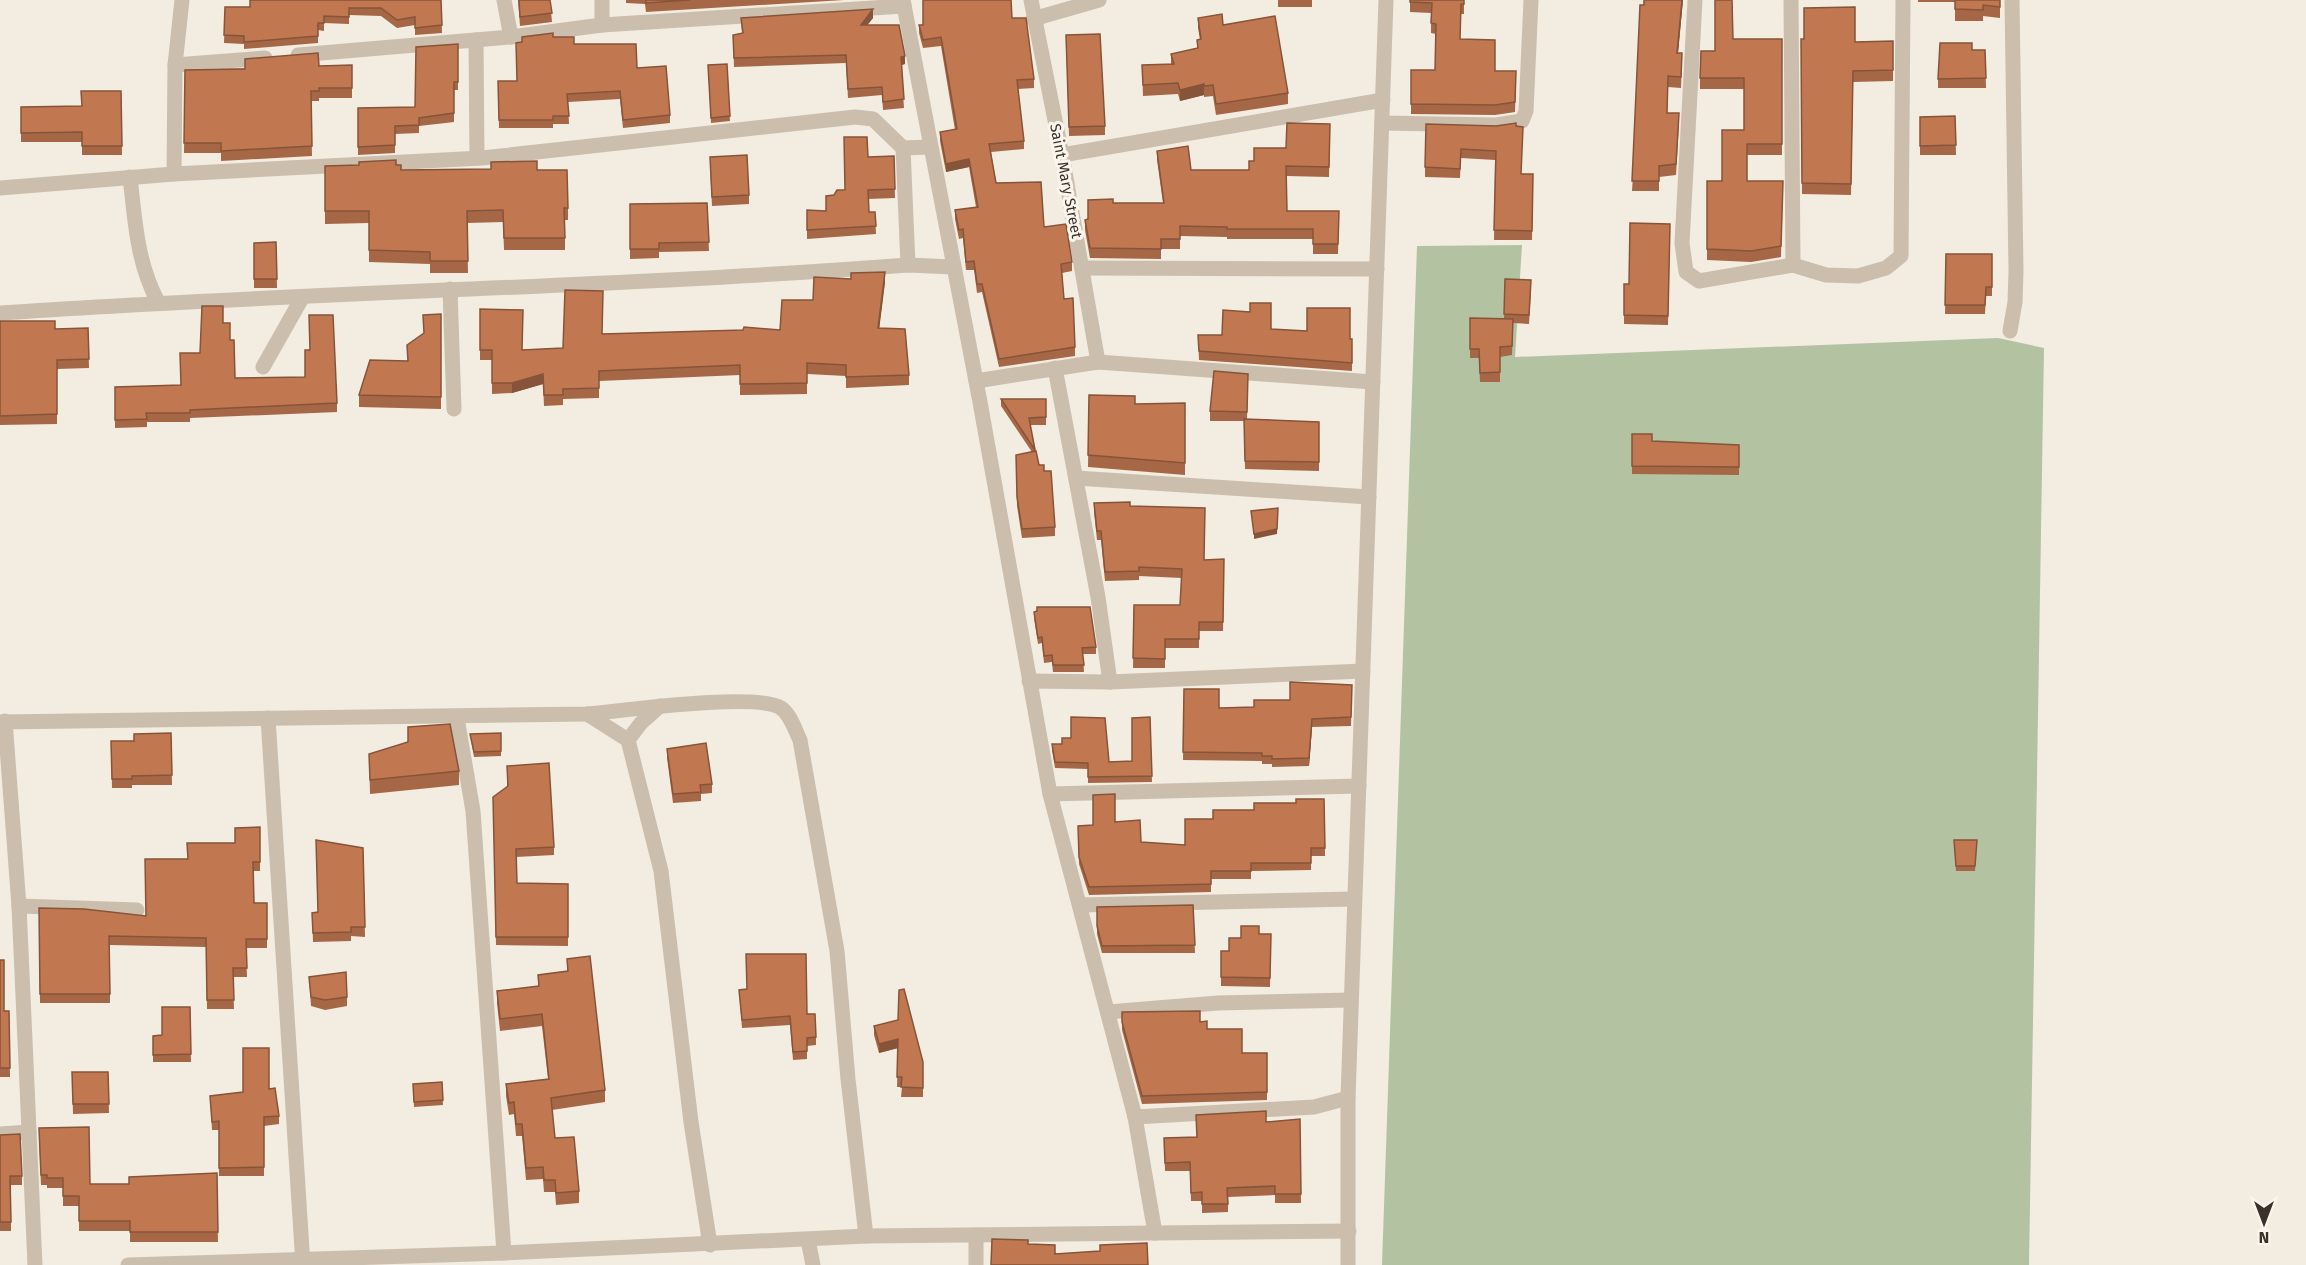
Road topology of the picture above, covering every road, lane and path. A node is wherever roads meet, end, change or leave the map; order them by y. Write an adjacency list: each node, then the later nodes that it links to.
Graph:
1 (182, 0): 17 (street)
2 (504, 0): 15 (street)
3 (602, 0): 14 (street)
4 (1031, 0): 13 (street, Saint Mary Street)
5 (1099, 0): 13 (street)
6 (1386, 0): 18 (street)
7 (1531, 0): 19 (street)
8 (1695, 0): 28 (street)
9 (1791, 0): 28 (street)
10 (1903, 0): 28 (street)
11 (2012, 0): 36 (street)
12 (903, 3): 14 (street); 20 (street)
13 (1033, 19): 22 (street, Saint Mary Street)
14 (602, 25): 15 (street)
15 (511, 37): 16 (street)
16 (476, 40): 17 (street); 23 (street)
17 (175, 65): 24 (street)
18 (1383, 100): 19 (street); 22 (street)
19 (1382, 123): 31 (street)
20 (929, 147): 21 (street); 29 (street)
21 (903, 148): 23 (street); 27 (street)
22 (1062, 155): 30 (street, Saint Mary Street)
23 (477, 158): 24 (street)
24 (174, 174): 25 (street)
25 (130, 177): 26 (street); 34 (street)
26 (0, 188)
27 (908, 265): 29 (street); 32 (street)
28 (1793, 265)
29 (953, 267): 40 (street)
30 (1082, 268): 31 (street); 37 (street, Saint Mary Street)
31 (1377, 268): 41 (street)
32 (450, 289): 33 (street); 42 (street)
33 (302, 298): 34 (street); 38 (street)
34 (158, 302): 35 (street)
35 (0, 313)
36 (2010, 331)
37 (1098, 362): 39 (street); 41 (street)
38 (263, 367)
39 (1055, 368): 40 (street); 43 (street)
40 (976, 381): 46 (street)
41 (1373, 382): 44 (street)
42 (453, 409)
43 (1076, 478): 44 (street); 47 (street)
44 (1369, 497): 45 (street)
45 (1363, 671): 47 (street); 54 (street)
46 (1029, 681): 47 (street); 55 (street)
47 (1110, 682)
48 (660, 706): 49 (street); 53 (street); 69 (street)
49 (587, 714): 51 (street); 53 (street)
50 (268, 718): 51 (street); 52 (street); 73 (street)
51 (457, 718): 72 (street)
52 (3, 722): 58 (street)
53 (628, 740): 71 (street)
54 (1359, 786): 55 (street); 56 (street)
55 (1050, 794): 57 (street)
56 (1354, 899): 57 (street); 60 (street)
57 (1080, 905): 61 (street)
58 (19, 906): 59 (street); 64 (street)
59 (136, 910)
60 (1351, 1000): 61 (street); 62 (street)
61 (1108, 1012): 63 (street)
62 (1348, 1098): 63 (street); 66 (street)
63 (1134, 1117): 67 (street)
64 (29, 1132): 65 (street); 74 (street)
65 (0, 1134)
66 (1349, 1231): 67 (street); 78 (street)
67 (1155, 1233): 68 (street)
68 (976, 1235): 69 (street); 77 (street)
69 (866, 1236): 70 (street)
70 (808, 1240): 71 (street); 76 (street)
71 (710, 1245): 72 (street)
72 (504, 1253): 73 (street)
73 (303, 1262): 75 (street)
74 (35, 1265)
75 (128, 1265)
76 (813, 1265)
77 (976, 1265)
78 (1348, 1265)

